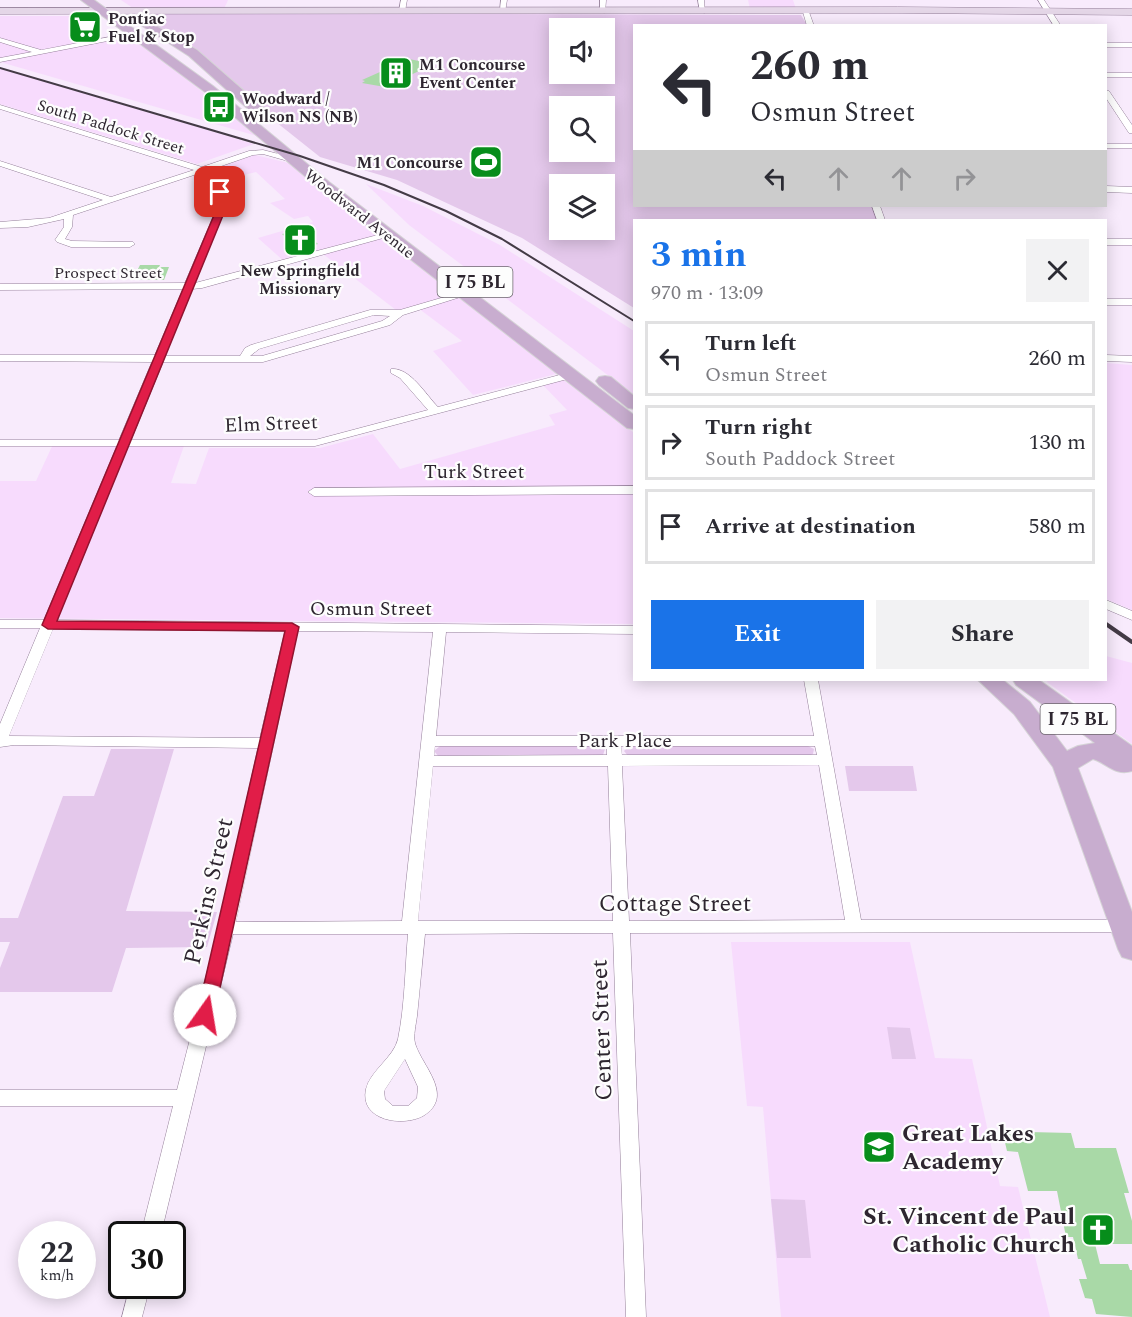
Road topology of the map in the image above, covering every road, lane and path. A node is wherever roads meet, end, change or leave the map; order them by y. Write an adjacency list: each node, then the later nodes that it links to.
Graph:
1 (87, 0): 10 (main road, Woodward Avenue / I 75 BL)
2 (112, 0): 11 (main road, Woodward Avenue)
3 (404, 0): 12 (street)
4 (504, 0): 13 (street)
5 (603, 0): 14 (street)
6 (701, 0): 15 (street)
7 (802, 0): 16 (street)
8 (1041, 0): 17 (street)
9 (0, 11): 10 (street)
10 (104, 11): 11 (street); 21 (main road, Woodward Avenue / I 75 BL)
11 (126, 11): 12 (street); 27 (main road, Woodward Avenue)
12 (402, 11): 13 (street)
13 (503, 12): 14 (street)
14 (603, 12): 15 (street)
15 (703, 12): 16 (street)
16 (806, 12): 17 (street); 19 (street)
17 (1049, 12): 18 (street); 20 (street)
18 (1132, 12)
19 (810, 24)
20 (1057, 24)
21 (136, 34): 25 (street); 28 (main road, Woodward Avenue / I 75 BL)
22 (0, 40): 25 (street)
23 (1107, 45): 24 (street)
24 (1132, 45)
25 (43, 52): 26 (street)
26 (0, 60)
27 (207, 65): 28 (main road); 42 (main road, Woodward Avenue)
28 (181, 68): 39 (main road, Woodward Avenue / I 75 BL)
29 (1107, 75): 30 (street)
30 (1132, 75)
31 (1107, 94): 34 (street)
32 (0, 107): 41 (street, South Paddock Street)
33 (1107, 109): 34 (street)
34 (1117, 109): 35 (street); 36 (street)
35 (1132, 109)
36 (1132, 131)
37 (1107, 146): 38 (street)
38 (1132, 146)
39 (295, 162): 41 (street); 49 (main road, Woodward Avenue / I 75 BL)
40 (0, 163): 46 (street)
41 (202, 170): 46 (street); 55 (street, South Paddock Street)
42 (332, 172)
43 (1107, 189): 44 (street)
44 (1132, 190)
45 (360, 194): 53 (main road, Woodward Avenue / I 75 BL)
46 (112, 200): 47 (street)
47 (69, 214): 48 (street); 52 (street)
48 (0, 225)
49 (390, 236): 53 (main road); 55 (street, Prospect Street); 56 (main road, Woodward Avenue / I 75 BL)
50 (1107, 242): 51 (street)
51 (1132, 242)
52 (130, 244)
53 (462, 272): 59 (main road, Woodward Avenue / I 75 BL)
54 (0, 287): 55 (street, Prospect Street)
55 (189, 287): 62 (street, South Paddock Street)
56 (465, 294): 59 (main road); 62 (street); 65 (main road, Woodward Avenue / I 75 BL)
57 (1107, 302): 58 (street)
58 (1132, 302)
59 (522, 319): 66 (main road, Woodward Avenue / I 75 BL)
60 (0, 358): 62 (street)
61 (1107, 358): 63 (street)
62 (160, 359): 70 (street, South Paddock Street)
63 (1132, 359)
64 (395, 371): 67 (street)
65 (571, 375): 67 (street, Elm Street); 68 (main road, Woodward Avenue / I 75 BL)
66 (633, 403)
67 (436, 412): 70 (street, Elm Street)
68 (633, 423)
69 (0, 443): 70 (street, Elm Street)
70 (125, 443): 76 (street, South Paddock Street)
71 (633, 490): 72 (street, Turk Street)
72 (314, 492)
73 (1107, 604): 74 (street)
74 (1132, 616)
75 (0, 624): 76 (street, Osmun Street)
76 (48, 625): 77 (street, Osmun Street); 86 (street, South Paddock Street)
77 (292, 627): 78 (street, Osmun Street); 87 (street, Perkins Street)
78 (440, 628): 79 (street, Osmun Street); 83 (street)
79 (633, 630)
80 (811, 681): 85 (street)
81 (990, 681): 92 (main road, I 75 BL)
82 (1025, 681): 88 (main road, I 75 BL)
83 (428, 741): 84 (street, Park Place); 90 (street)
84 (614, 741): 85 (street, Park Place); 91 (street, Center Street)
85 (822, 741): 89 (street)
86 (0, 742): 87 (street)
87 (267, 743): 96 (street, Perkins Street)
88 (1132, 758)
89 (825, 760): 91 (street, Park Place); 95 (street)
90 (426, 761): 91 (street, Park Place); 97 (street)
91 (615, 761): 94 (street, Center Street)
92 (1065, 766): 93 (main road); 98 (main road, I 75 BL)
93 (1132, 771)
94 (621, 927): 95 (street, Cottage Street); 97 (street, Cottage Street); 105 (street, Center Street)
95 (854, 927): 98 (street, Cottage Street)
96 (226, 928): 97 (street, Cottage Street); 101 (street, Perkins Street)
97 (413, 928): 99 (street)
98 (1128, 938)
99 (406, 1043)
100 (0, 1098): 101 (street)
101 (184, 1098): 102 (street, Perkins Street)
102 (154, 1221)
103 (137, 1299): 104 (street)
104 (132, 1317)
105 (636, 1317)

